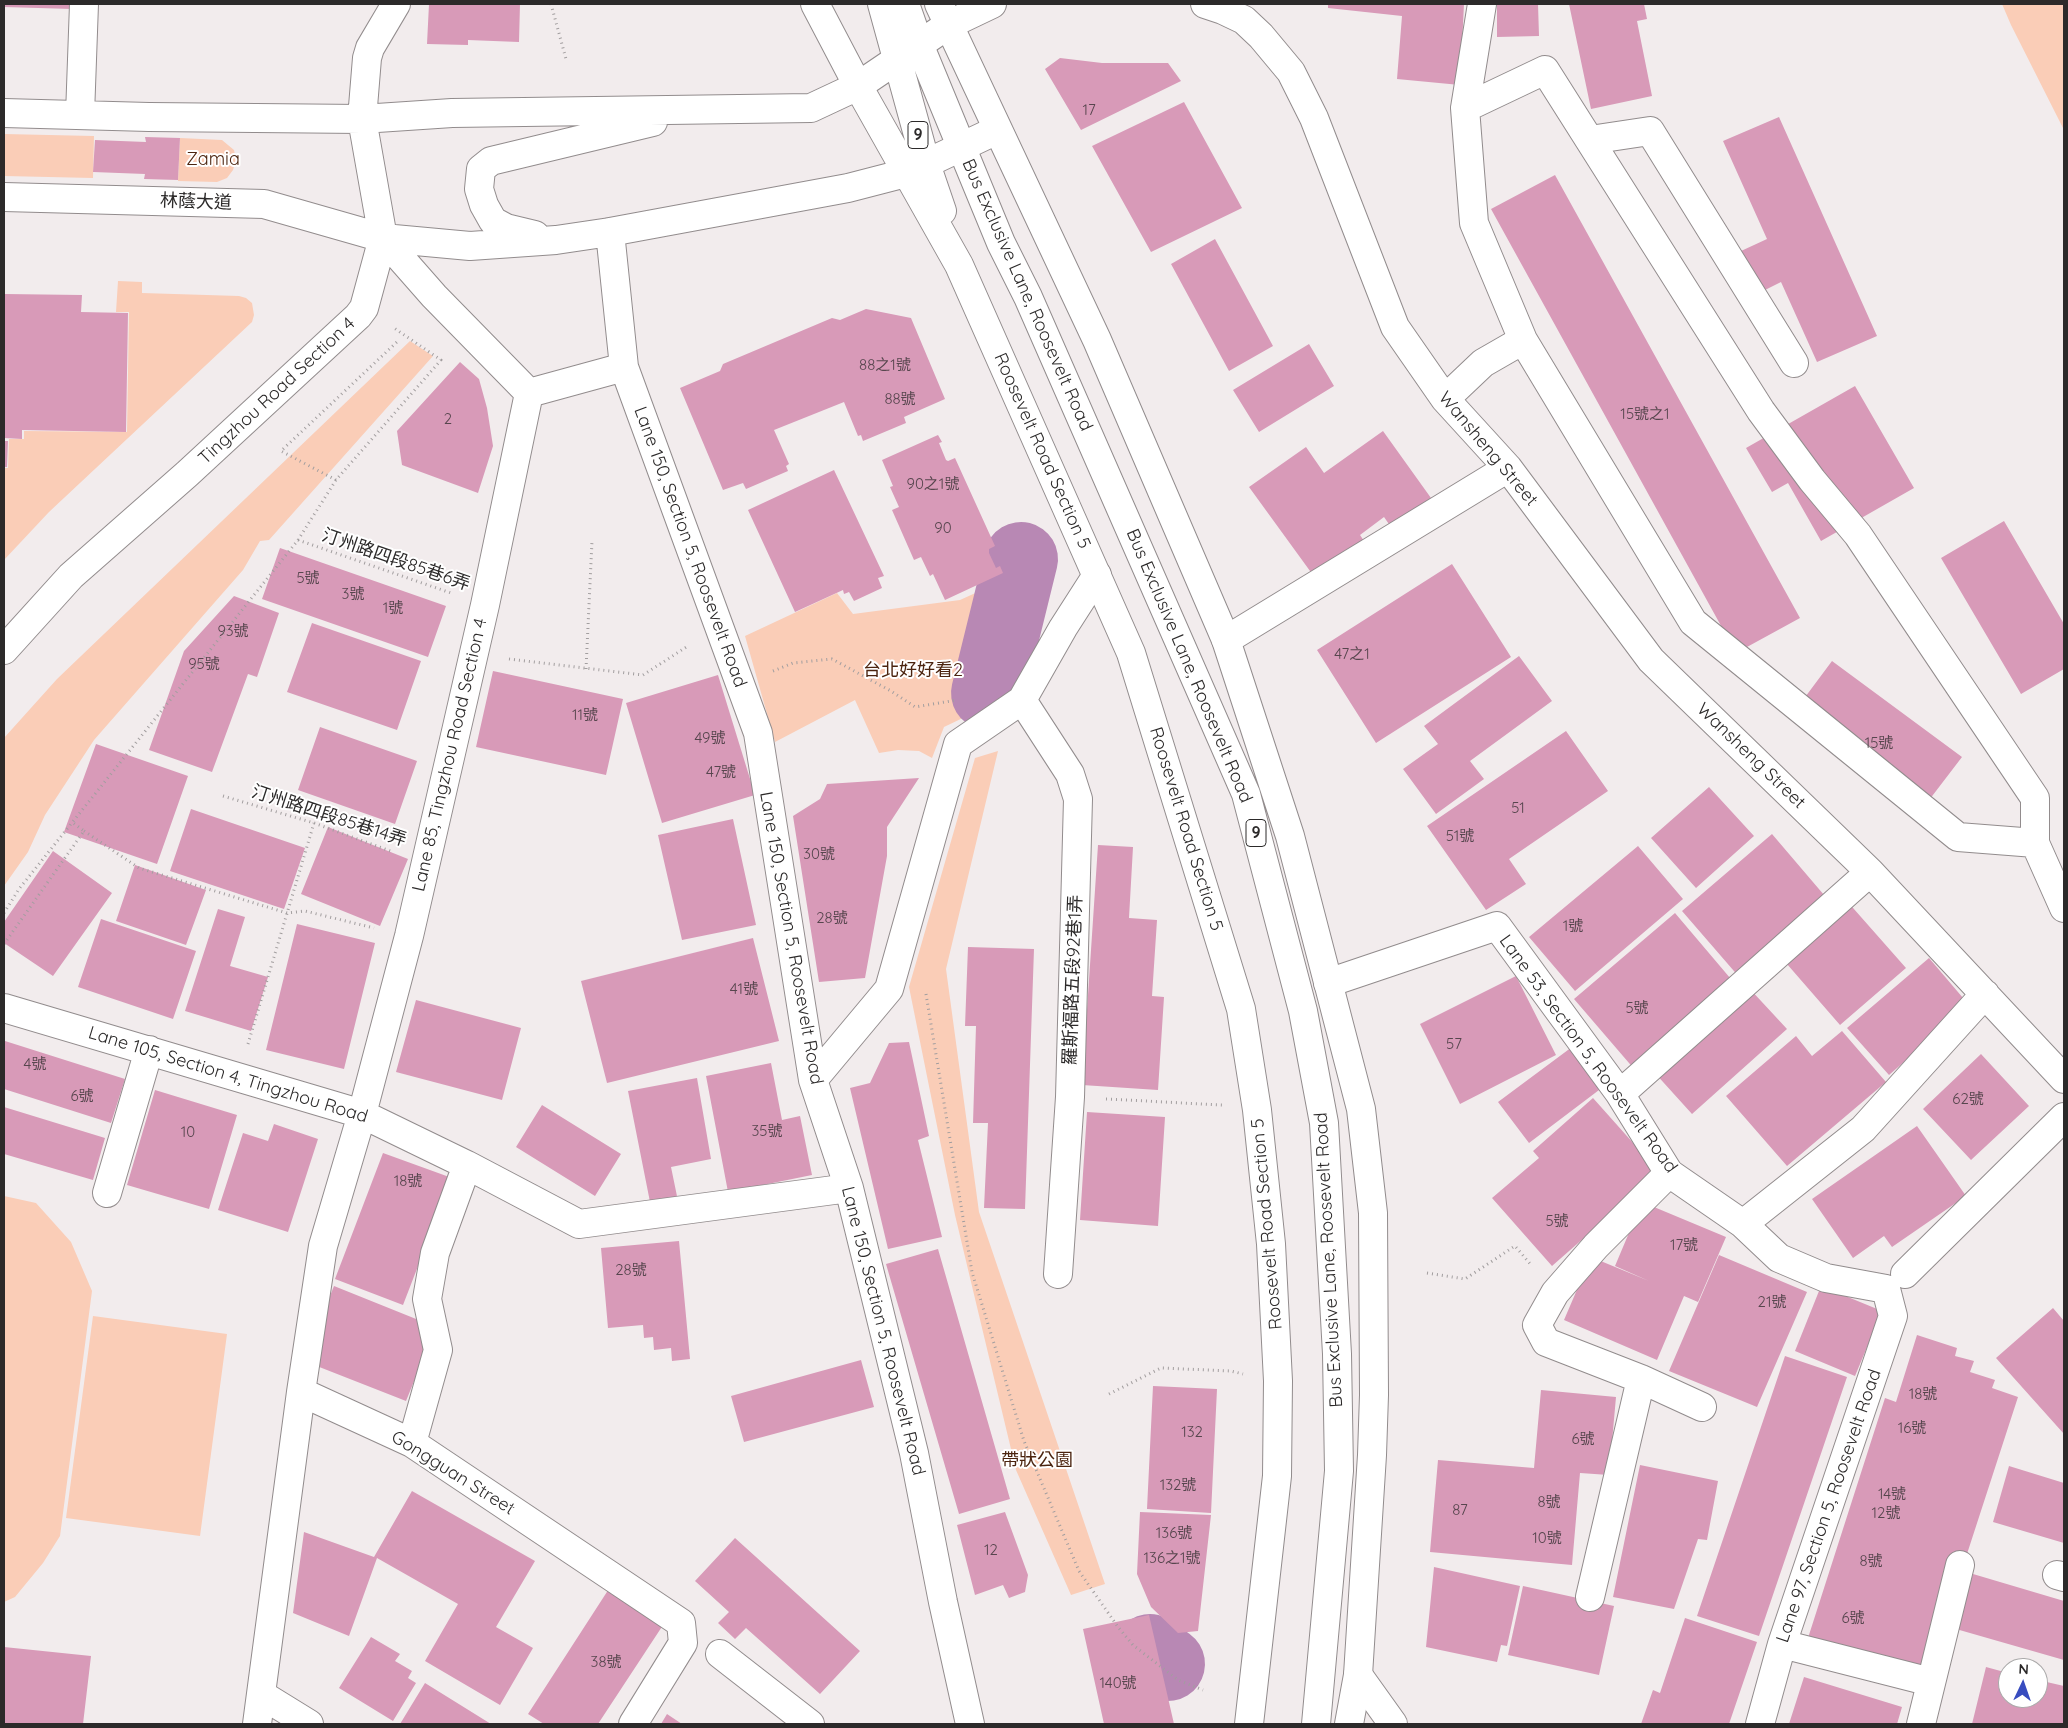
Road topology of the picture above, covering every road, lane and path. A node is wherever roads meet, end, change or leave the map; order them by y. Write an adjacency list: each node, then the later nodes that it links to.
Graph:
1 (84, 4): 18 (street)
2 (396, 4): 19 (street, Tingzhou Road Section 4)
3 (551, 4): 12 (path)
4 (815, 4): 14 (street, 9)
5 (882, 4): 13 (street, 9)
6 (905, 4): 11 (street, Bus Exclusive Lane, Roosevelt Road / 9)
7 (992, 4): 10 (street)
8 (1205, 4): 34 (street, Wansheng Street)
9 (1482, 4): 15 (street)
10 (943, 14): 11 (street); 20 (street, 9)
11 (919, 44): 13 (street); 22 (street, Bus Exclusive Lane, Roosevelt Road / 9)
12 (566, 58)
13 (897, 60): 14 (street); 23 (street, 9)
14 (858, 86): 16 (street); 23 (street, 9)
15 (1465, 108): 21 (street); 29 (street)
16 (700, 111): 19 (street); 27 (street)
17 (4, 113): 18 (street)
18 (80, 115): 19 (street)
19 (362, 119): 26 (street, Tingzhou Road Section 4)
20 (997, 130): 22 (street, 林蔭大道); 42 (street, 9)
21 (1590, 140): 31 (street); 53 (street)
22 (961, 147): 23 (street, 林蔭大道); 103 (street, Bus Exclusive Lane, Roosevelt Road / 9)
23 (916, 168): 25 (street, 林蔭大道); 39 (street, Roosevelt Road Section 5 / 9)
24 (4, 196): 26 (street, 林蔭大道)
25 (610, 232): 27 (street, 林蔭大道); 32 (street, Lane 150, Section 5, Roosevelt Road)
26 (383, 238): 27 (street, 林蔭大道); 28 (street, Tingzhou Road Section 4); 33 (street)
27 (556, 240)
28 (364, 308): 36 (path); 43 (street, Tingzhou Road Section 4)
29 (1523, 340): 34 (street); 53 (street)
30 (398, 342): 36 (path)
31 (1794, 363)
32 (624, 367): 33 (street); 41 (street, Lane 150, Section 5, Roosevelt Road)
33 (528, 393): 40 (street, Lane 85, Tingzhou Road Section 4)
34 (1445, 399): 35 (street, Wansheng Street)
35 (1508, 468): 42 (street); 55 (street, Wansheng Street)
36 (336, 480): 37 (path)
37 (298, 540): 40 (path, 汀州路四段85巷6弄); 50 (path)
38 (592, 541): 45 (path)
39 (1097, 575): 48 (street); 84 (street, Roosevelt Road Section 5 / 9)
40 (485, 605): 44 (street, Lane 85, Tingzhou Road Section 4)
41 (720, 626): 45 (path); 46 (street, Lane 150, Section 5, Roosevelt Road)
42 (1226, 640): 62 (street, 9)
43 (4, 650)
44 (474, 655): 45 (path); 54 (street, Lane 85, Tingzhou Road Section 4)
45 (586, 669)
46 (741, 685): 47 (path); 68 (street, Lane 150, Section 5, Roosevelt Road)
47 (966, 700)
48 (1022, 700): 61 (street); 80 (street, 羅斯福路五段92巷1弄)
49 (223, 796): 51 (path, 汀州路四段85巷14弄)
50 (72, 822): 52 (path); 57 (path)
51 (314, 823): 54 (path, 汀州路四段85巷14弄); 58 (path)
52 (84, 830): 58 (path); 60 (path)
53 (2034, 843): 56 (street)
54 (425, 864): 59 (street, Lane 85, Tingzhou Road Section 4)
55 (1870, 872): 63 (street, Wansheng Street); 69 (street)
56 (2064, 908)
57 (4, 913)
58 (287, 913): 59 (path); 66 (path)
59 (408, 936): 72 (street, Lane 85, Tingzhou Road Section 4)
60 (4, 944)
61 (898, 956): 68 (street); 95 (path)
62 (1328, 983): 69 (street, Lane 53, Section 5, Roosevelt Road); 93 (street, 9)
63 (1985, 994): 67 (street, Wansheng Street); 78 (street)
64 (4, 1008): 65 (street, Lane 105, Section 4, Tingzhou Road)
65 (149, 1050): 66 (street, Lane 105, Section 4, Tingzhou Road); 77 (street)
66 (238, 1076): 72 (street, Lane 105, Section 4, Tingzhou Road)
67 (2064, 1079)
68 (813, 1080): 76 (street, Lane 150, Section 5, Roosevelt Road)
69 (1620, 1094): 75 (street, Lane 53, Section 5, Roosevelt Road)
70 (1144, 1102): 71 (path)
71 (1185, 1103)
72 (362, 1114): 74 (street, Lane 105, Section 4, Tingzhou Road); 85 (street, Lane 85, Tingzhou Road Section 4)
73 (2064, 1118): 81 (street)
74 (467, 1165): 76 (street, Lane 105, Section 4, Tingzhou Road); 88 (street)
75 (1669, 1173): 78 (street, Lane 53, Section 5, Roosevelt Road); 82 (street)
76 (849, 1188): 101 (street, Lane 150, Section 5, Roosevelt Road)
77 (107, 1193)
78 (1742, 1224): 81 (street, Lane 53, Section 5, Roosevelt Road)
79 (1428, 1273): 82 (path)
80 (1058, 1274)
81 (1895, 1282): 91 (street, Lane 97, Section 5, Roosevelt Road)
82 (1555, 1293): 83 (street)
83 (1641, 1379): 87 (street); 90 (street)
84 (1278, 1381): 86 (path); 102 (street, Roosevelt Road Section 5 / 9)
85 (301, 1392): 88 (street, Gongguan Street); 96 (street)
86 (1109, 1394)
87 (1702, 1407)
88 (412, 1444): 99 (street, Gongguan Street)
89 (1960, 1565): 94 (street)
90 (1590, 1597)
91 (1782, 1644): 94 (street); 106 (street, Lane 97, Section 5, Roosevelt Road)
92 (720, 1654): 100 (street)
93 (1358, 1675): 104 (street, 9); 105 (street)
94 (1931, 1682): 107 (street)
95 (1203, 1690)
96 (262, 1695): 97 (street); 98 (street)
97 (258, 1724)
98 (309, 1724)
99 (633, 1724)
100 (810, 1724)
101 (970, 1724)
102 (1249, 1724)
103 (1316, 1724)
104 (1349, 1724)
105 (1393, 1724)
106 (1760, 1724)
107 (1921, 1724)

